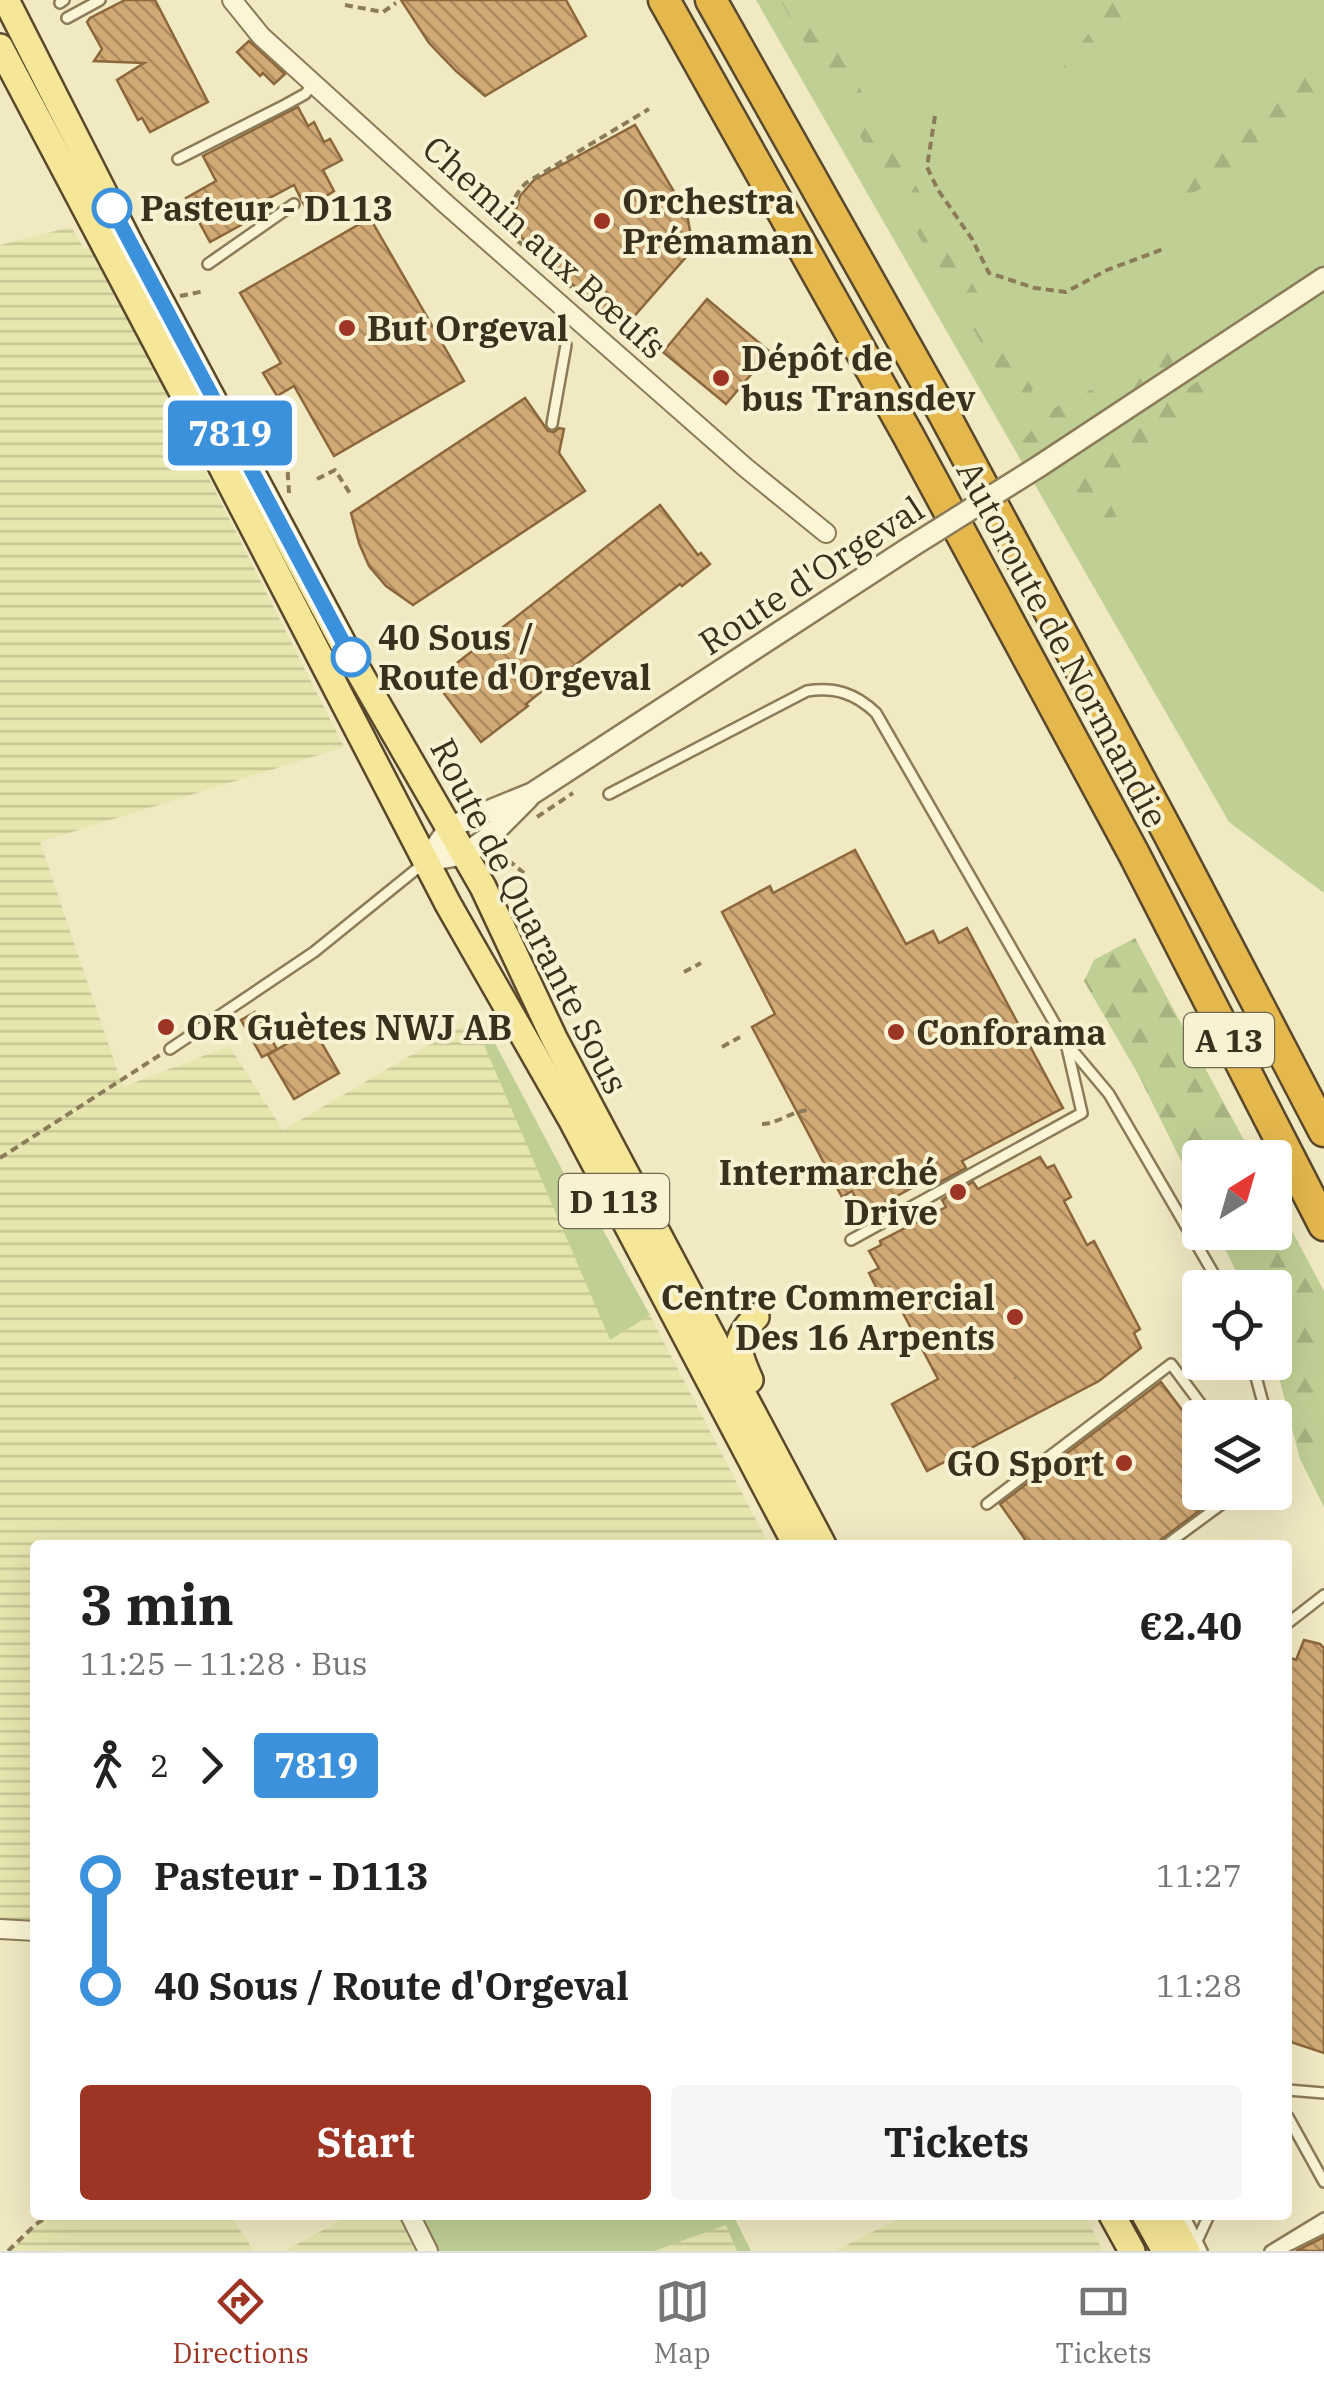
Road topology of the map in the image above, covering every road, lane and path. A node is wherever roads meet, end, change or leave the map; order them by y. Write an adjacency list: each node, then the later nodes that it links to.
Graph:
1 (6, 0): 30 (main road, Route de Quarante Sous / D 113)
2 (100, 0): 8 (lane)
3 (232, 0): 10 (street, Chemin aux Bœufs)
4 (664, 0): 45 (highway, Autoroute de Normandie / A 13)
5 (711, 0): 43 (highway, Autoroute de Normandie / A 13)
6 (396, 3): 7 (path)
7 (345, 4)
8 (67, 18)
9 (2, 54): 33 (main road, Route de Quarante Sous / D 113)
10 (314, 84): 13 (lane); 27 (street, Chemin aux Bœufs)
11 (649, 109): 20 (path)
12 (934, 116): 15 (path)
13 (178, 159)
14 (294, 204): 16 (lane)
15 (1166, 248)
16 (208, 264)
17 (1324, 278): 28 (street, Route d'Orgeval, bridge)
18 (205, 291): 19 (path)
19 (186, 295)
20 (631, 338)
21 (566, 345): 22 (lane)
22 (552, 424)
23 (293, 444): 25 (path)
24 (317, 480): 26 (path)
25 (288, 492)
26 (351, 495)
27 (826, 533)
28 (534, 793): 30 (street, Route d'Orgeval); 32 (street, Route d'Orgeval)
29 (609, 794): 38 (lane)
30 (450, 827): 32 (main road, Route de Quarante Sous / D 113); 33 (street)
31 (498, 852): 34 (path)
32 (465, 854): 33 (street); 51 (main road, Route de Quarante Sous / D 113)
33 (426, 861): 40 (lane); 55 (main road, Route de Quarante Sous / D 113)
34 (524, 872)
35 (701, 963): 36 (path)
36 (684, 972)
37 (740, 1037): 39 (path)
38 (1066, 1042): 46 (lane); 47 (lane)
39 (722, 1047)
40 (170, 1049): 44 (path)
41 (808, 1110): 42 (path)
42 (762, 1124)
43 (1324, 1130)
44 (0, 1158)
45 (1324, 1225)
46 (851, 1240)
47 (1212, 1270)
48 (883, 1289): 49 (path)
49 (873, 1300)
50 (756, 1318): 51 (main road)
51 (744, 1396): 56 (main road, Route de Quarante Sous / D 113)
52 (1198, 1400): 53 (lane)
53 (987, 1504)
54 (1214, 1510): 57 (lane)
55 (793, 1540)
56 (820, 1540)
57 (1173, 1540)
58 (1324, 1595): 59 (lane)
59 (1292, 1620)
60 (0, 1930): 61 (street)
61 (30, 1930)
62 (1292, 2090): 63 (lane)
63 (1324, 2093)
64 (1292, 2123): 65 (lane)
65 (1324, 2182)
66 (1324, 2218): 82 (lane)
67 (43, 2220): 77 (path)
68 (412, 2220): 78 (street)
69 (1115, 2220): 79 (main road)
70 (1136, 2220): 80 (main road)
71 (1148, 2220): 81 (main road)
72 (1171, 2220): 76 (main road)
73 (1186, 2220): 76 (lane)
74 (1207, 2220): 76 (lane)
75 (1324, 2228): 82 (lane)
76 (1195, 2248)
77 (8, 2251)
78 (428, 2251)
79 (1132, 2251)
80 (1152, 2251)
81 (1164, 2251)
82 (1272, 2251)

